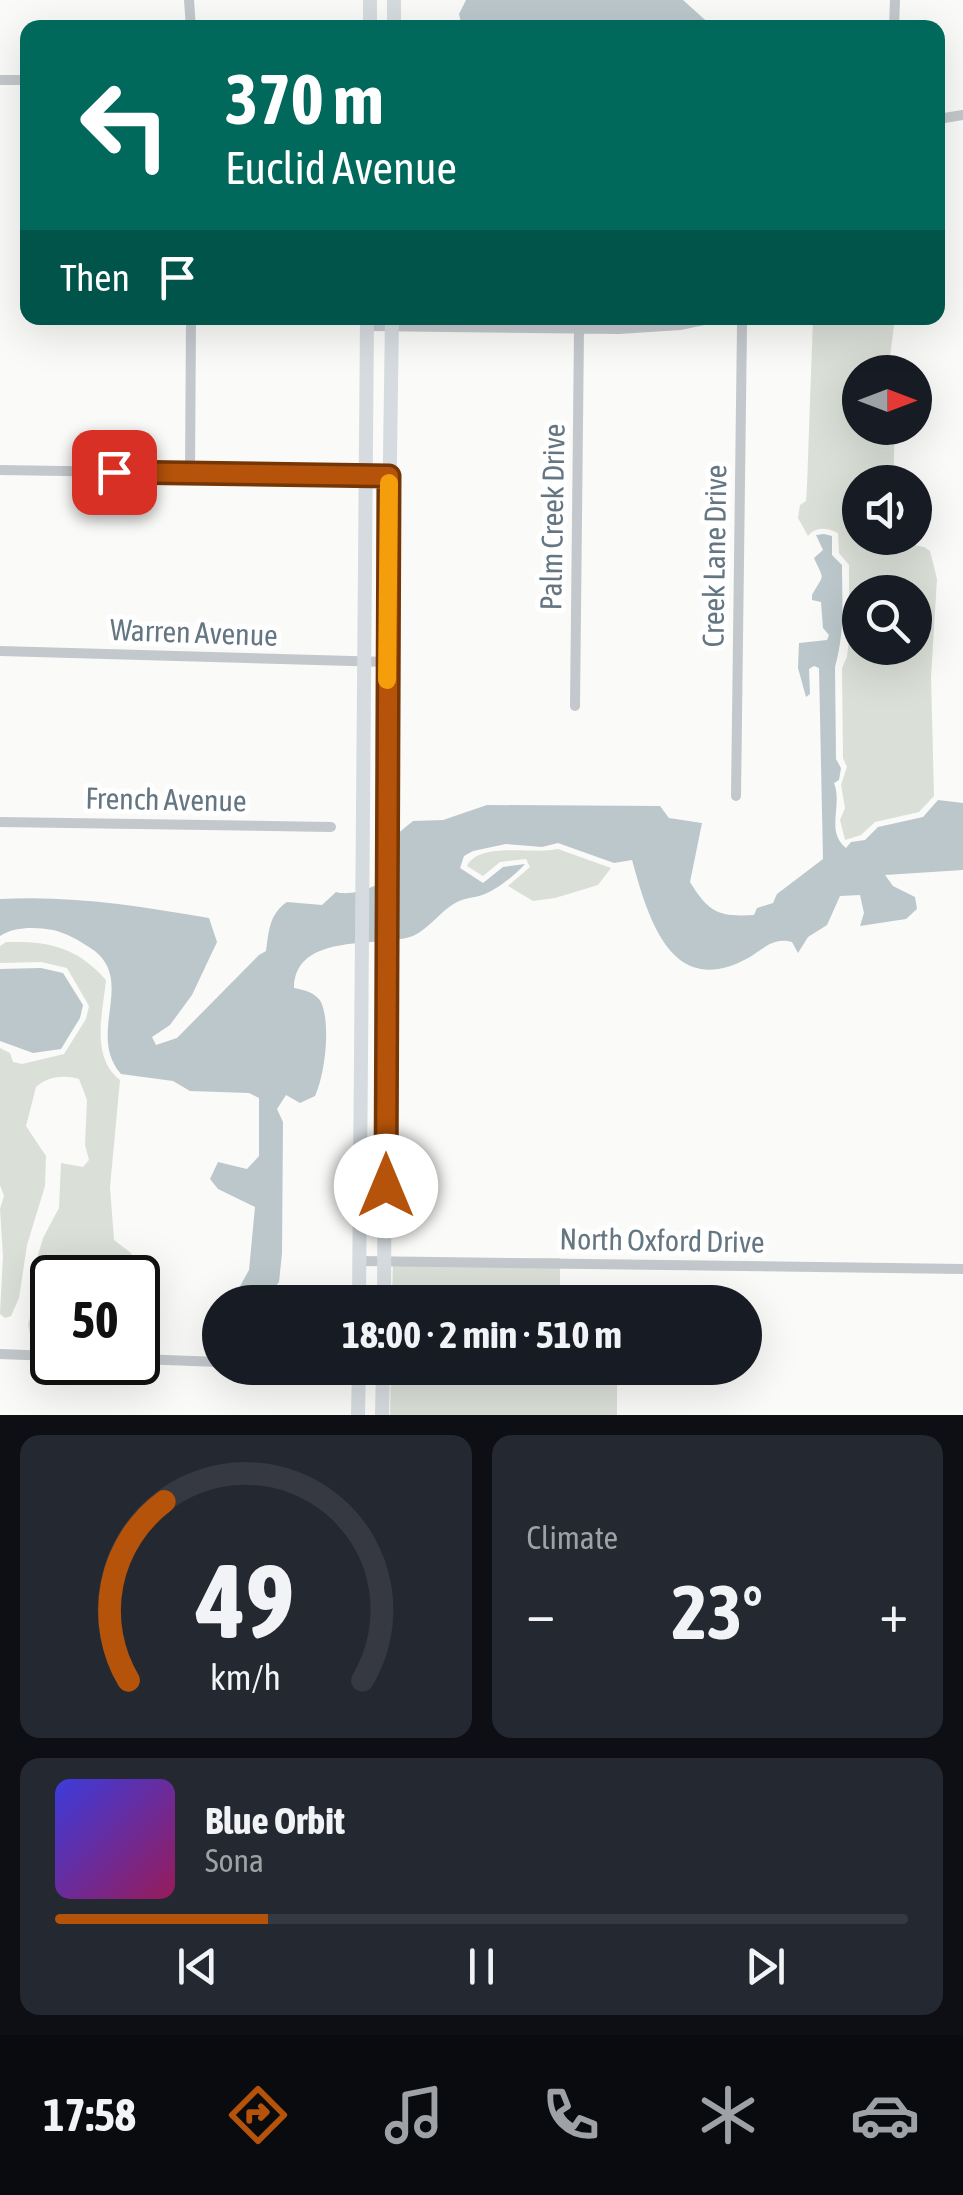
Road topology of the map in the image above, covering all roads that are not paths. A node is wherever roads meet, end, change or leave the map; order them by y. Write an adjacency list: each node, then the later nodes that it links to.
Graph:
1 (191, 325): 9 (street)
2 (367, 325): 10 (main road)
3 (392, 325): 11 (main road)
4 (462, 325): 7 (street)
5 (684, 325): 7 (street)
6 (742, 325): 16 (street, Creek Lane Drive)
7 (579, 330): 15 (street, Palm Creek Drive)
8 (0, 470): 9 (street)
9 (190, 473): 10 (street)
10 (365, 476): 11 (street); 13 (main road)
11 (389, 476): 14 (main road)
12 (0, 651): 13 (street, Warren Avenue)
13 (362, 662): 14 (street, Warren Avenue); 20 (main road)
14 (387, 662): 19 (main road)
15 (574, 706)
16 (736, 796)
17 (0, 822): 18 (street, French Avenue)
18 (331, 827)
19 (385, 1260): 20 (street, North Oxford Drive); 21 (street, North Oxford Drive); 23 (main road)
20 (360, 1261): 22 (main road)
21 (963, 1269)
22 (359, 1285)
23 (384, 1285)
24 (0, 1354): 25 (street)
25 (30, 1355)
26 (160, 1360): 27 (street)
27 (202, 1361)
28 (359, 1385): 30 (main road)
29 (383, 1385): 31 (main road)
30 (358, 1415)
31 (382, 1415)

